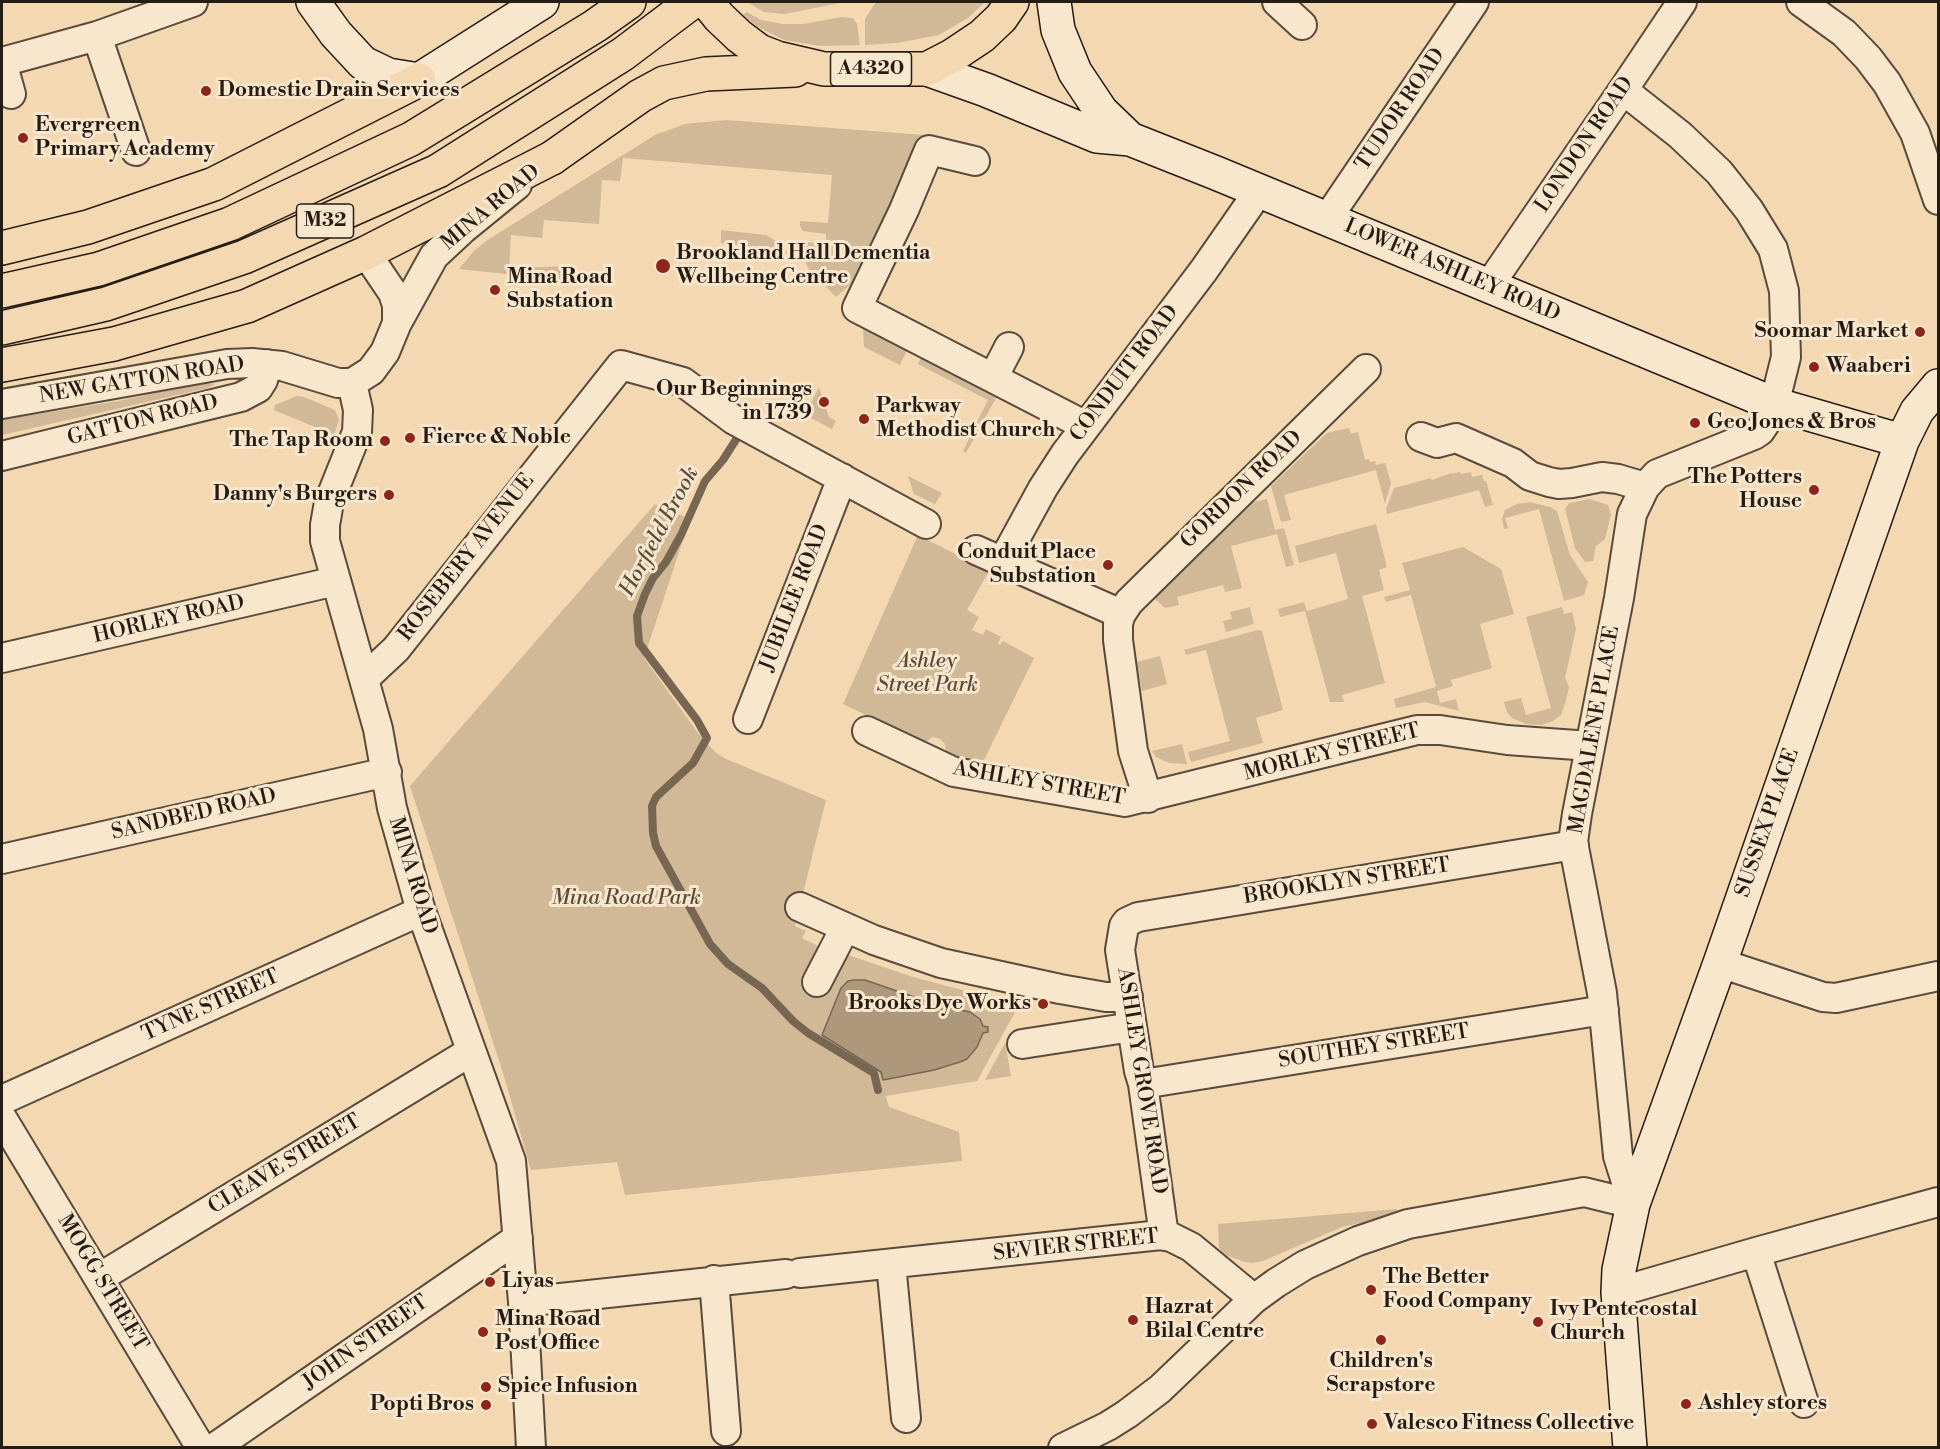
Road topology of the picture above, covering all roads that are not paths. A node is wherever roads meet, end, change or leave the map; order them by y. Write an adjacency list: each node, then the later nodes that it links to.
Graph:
1 (193, 2): 13 (street)
2 (313, 2): 16 (main road)
3 (542, 2): 16 (main road)
4 (629, 2): 29 (main road, M32)
5 (1012, 2): 15 (main road, A4320)
6 (1054, 2): 19 (main road, LOWER ASHLEY ROAD)
7 (1277, 2): 12 (street)
8 (1474, 2): 25 (street, TUDOR ROAD)
9 (1682, 2): 17 (street, LONDON ROAD)
10 (1801, 2): 24 (street)
11 (706, 7): 14 (main road, A4320); 31 (main road, M32)
12 (1302, 25)
13 (97, 36): 18 (street); 20 (street)
14 (824, 69): 15 (main road, A4320); 21 (main road)
15 (927, 69): 19 (main road, LOWER ASHLEY ROAD)
16 (419, 80): 26 (main road)
17 (1623, 90): 28 (street, LONDON ROAD); 40 (street, MAGDALENE PLACE)
18 (10, 94)
19 (1130, 139): 23 (main road, LOWER ASHLEY ROAD)
20 (136, 150)
21 (552, 158): 27 (main road, M32); 30 (street, MINA ROAD)
22 (975, 161): 36 (street)
23 (1259, 191): 25 (main road, LOWER ASHLEY ROAD); 41 (street, CONDUIT ROAD)
24 (1938, 200)
25 (1327, 219): 28 (main road, LOWER ASHLEY ROAD)
26 (2, 248)
27 (366, 253): 30 (street, MINA ROAD); 33 (main road, M32)
28 (1488, 287): 40 (main road, LOWER ASHLEY ROAD)
29 (2, 291)
30 (397, 323): 37 (street, MINA ROAD)
31 (2, 328)
32 (1009, 347): 36 (street)
33 (2, 364)
34 (267, 364): 37 (street, NEW GATTON ROAD); 39 (street, NEW GATTON ROAD); 44 (street, GATTON ROAD)
35 (1366, 369): 51 (street, GORDON ROAD)
36 (993, 378): 41 (street)
37 (352, 383): 50 (street, MINA ROAD)
38 (1938, 386): 43 (main road, SUSSEX PLACE)
39 (2, 404)
40 (1774, 404): 43 (main road, LOWER ASHLEY ROAD); 46 (street, MAGDALENE PLACE)
41 (1086, 426): 49 (street, CONDUIT ROAD)
42 (1421, 437): 46 (street)
43 (1902, 441): 65 (main road, SUSSEX PLACE)
44 (2, 456)
45 (842, 478): 47 (street); 53 (street, ROSEBERY AVENUE); 54 (street, JUBILEE ROAD)
46 (1645, 487): 56 (street, MAGDALENE PLACE)
47 (926, 524)
48 (976, 550): 49 (street)
49 (1002, 563): 51 (street)
50 (336, 581): 52 (street, HORLEY ROAD); 53 (street, MINA ROAD)
51 (1121, 614): 58 (street)
52 (2, 658)
53 (364, 679): 57 (street, MINA ROAD)
54 (748, 719)
55 (867, 731): 58 (street, ASHLEY STREET)
56 (1590, 746): 58 (street, MORLEY STREET); 59 (street, MAGDALENE PLACE)
57 (387, 772): 60 (street, SANDBED ROAD); 62 (street, MINA ROAD)
58 (1148, 798)
59 (1574, 844): 63 (street, BROOKLYN STREET); 69 (street, MAGDALENE PLACE)
60 (2, 859)
61 (800, 907): 64 (street)
62 (421, 911): 72 (street, MINA ROAD); 74 (street, TYNE STREET)
63 (1124, 926): 68 (street, ASHLEY GROVE ROAD)
64 (845, 928): 67 (street); 68 (street)
65 (1720, 963): 66 (street); 77 (main road, SUSSEX PLACE)
66 (1938, 976)
67 (817, 982)
68 (1128, 997): 70 (street, ASHLEY GROVE ROAD)
69 (1604, 1010): 73 (street, SOUTHEY STREET); 77 (street, MAGDALENE PLACE)
70 (1132, 1028): 71 (street); 73 (street, ASHLEY GROVE ROAD)
71 (1022, 1044)
72 (470, 1052): 79 (street, MINA ROAD); 82 (street, CLEAVE STREET)
73 (1143, 1084): 78 (street, ASHLEY GROVE ROAD)
74 (2, 1100)
75 (2, 1118): 82 (street, MOGG STREET)
76 (1938, 1202): 80 (street)
77 (1634, 1204): 84 (main road, SUSSEX PLACE); 85 (street)
78 (1164, 1236): 81 (street, SEVIER STREET); 85 (street, SEVIER STREET)
79 (518, 1238): 86 (street, MINA ROAD); 92 (street, JOHN STREET)
80 (1756, 1252): 84 (street); 87 (street)
81 (891, 1264): 83 (street, SEVIER STREET); 88 (street)
82 (99, 1278): 91 (street, MOGG STREET)
83 (714, 1280): 86 (street, SEVIER STREET); 89 (street)
84 (1618, 1292): 95 (main road, SUSSEX PLACE)
85 (1254, 1299): 90 (street)
86 (524, 1302): 93 (street, MINA ROAD)
87 (1804, 1403)
88 (906, 1418)
89 (726, 1431)
90 (1093, 1441): 94 (street)
91 (201, 1448)
92 (214, 1448)
93 (531, 1448)
94 (1064, 1448)
95 (1630, 1448)

